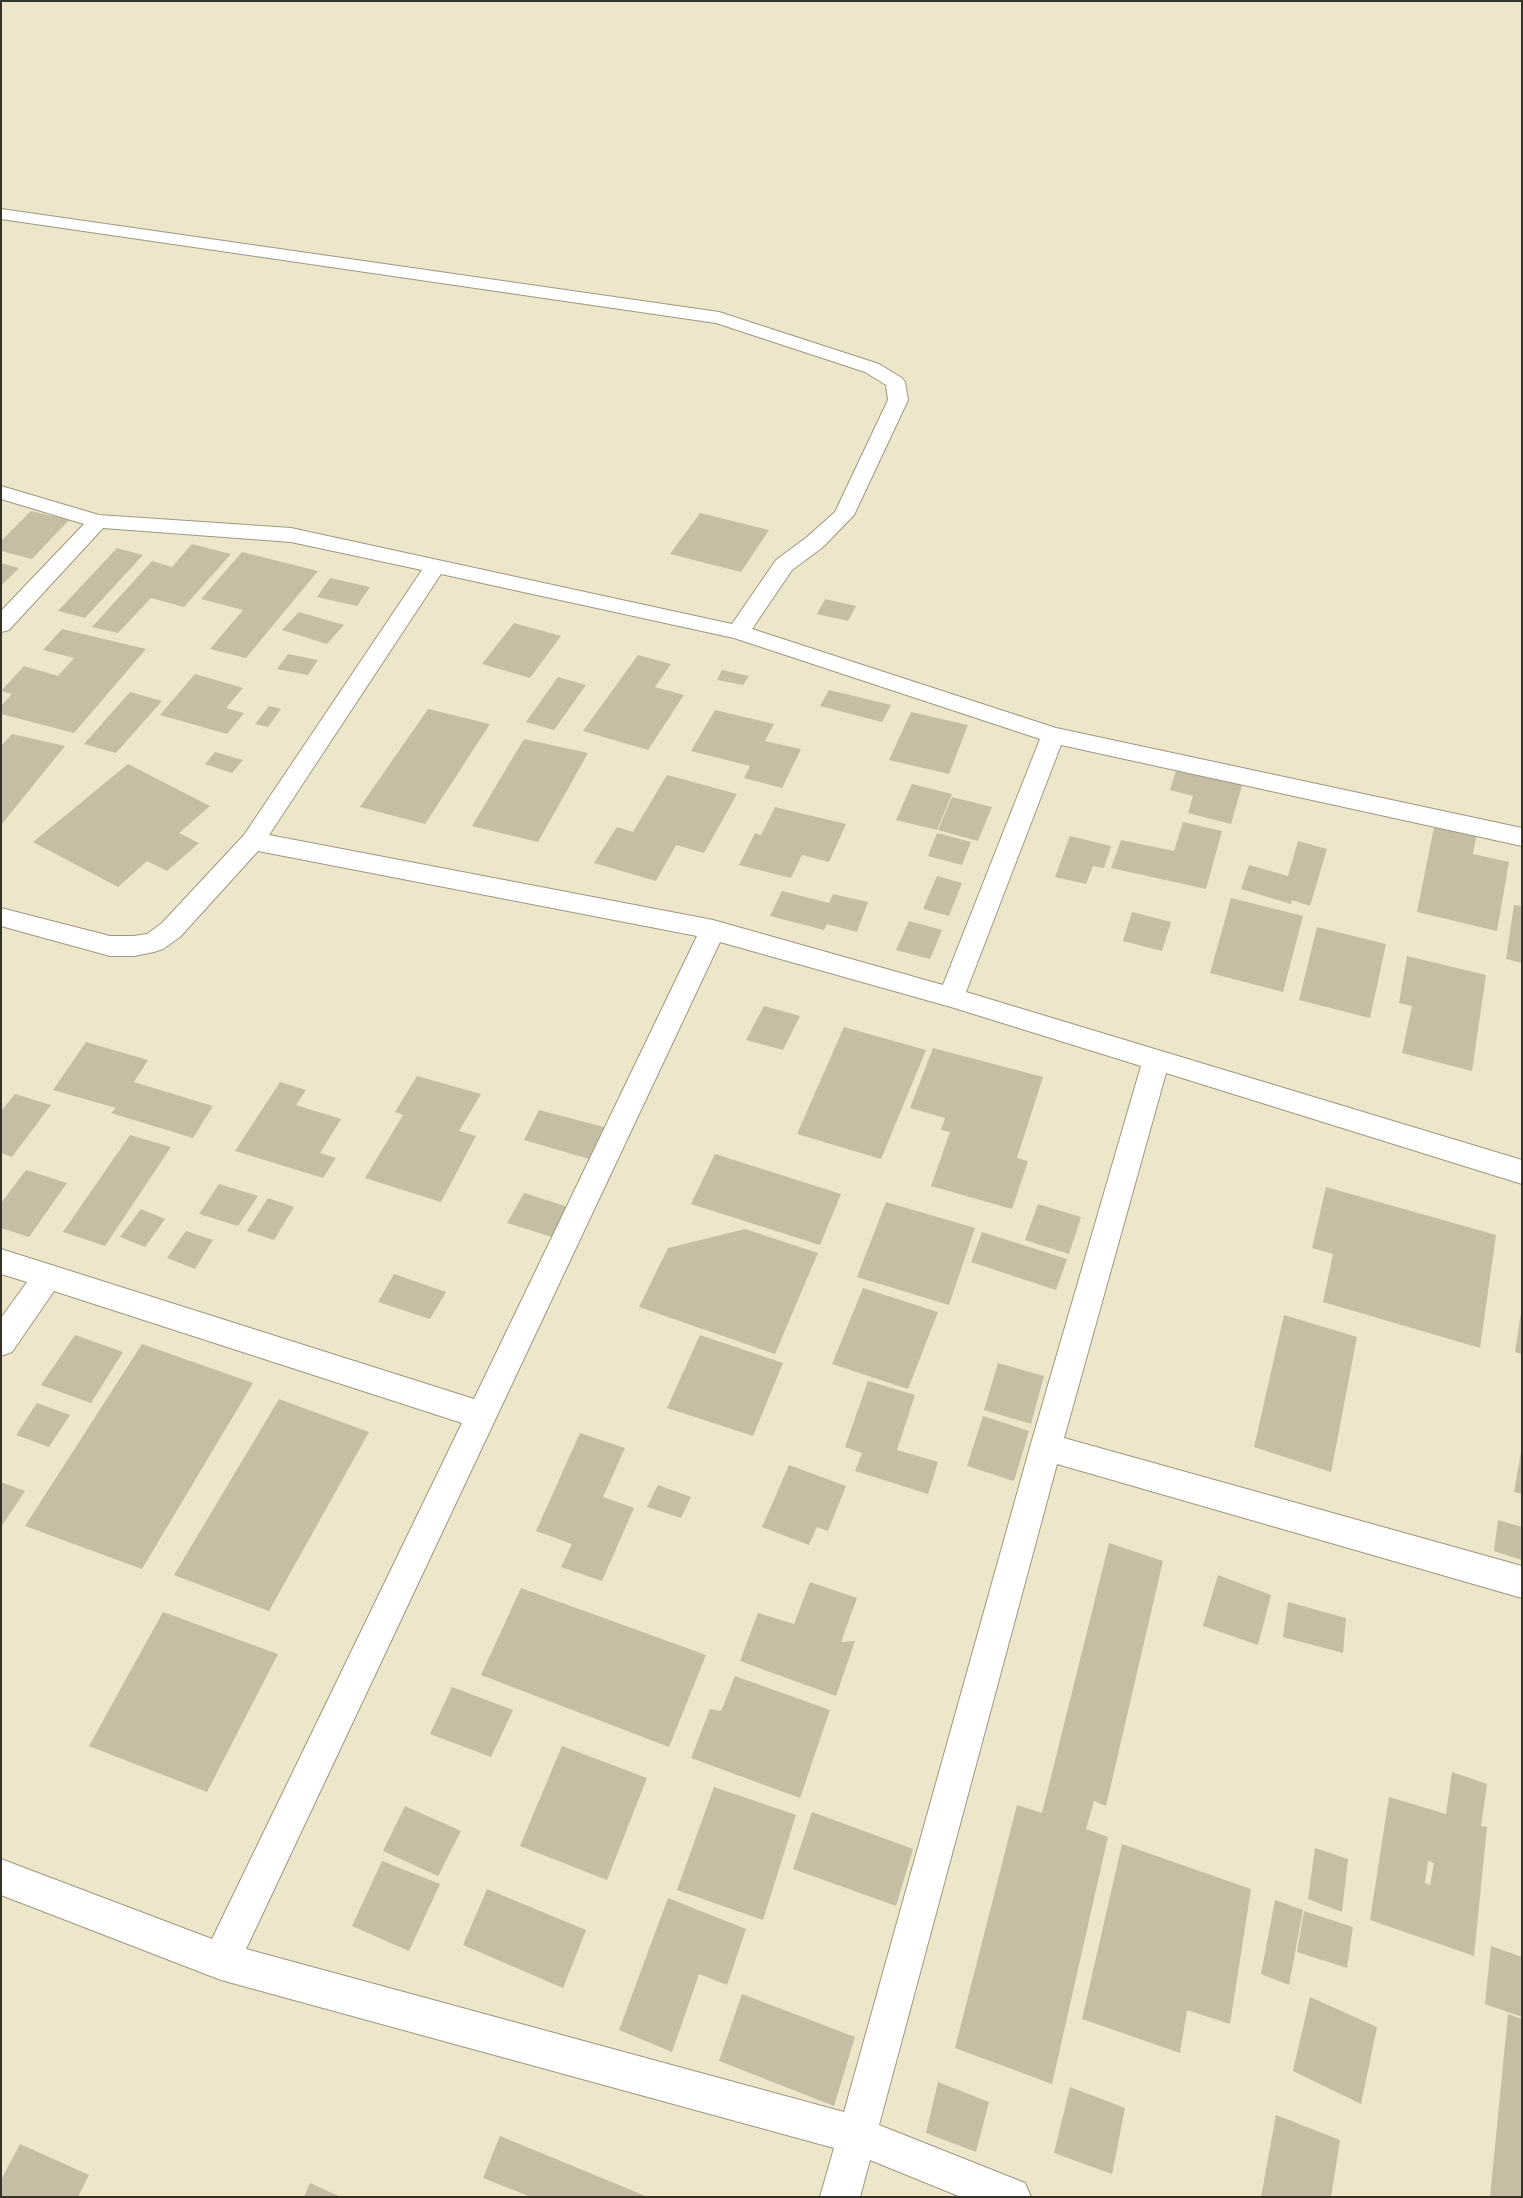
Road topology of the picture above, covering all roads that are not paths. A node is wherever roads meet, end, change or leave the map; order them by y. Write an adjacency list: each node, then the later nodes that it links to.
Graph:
1 (1, 214): 6 (street)
2 (1, 492): 3 (street)
3 (98, 521): 4 (street); 5 (street)
4 (436, 566): 6 (street); 9 (street)
5 (1, 625)
6 (738, 632): 7 (street)
7 (1053, 735): 8 (street); 12 (street)
8 (1522, 837)
9 (252, 841): 10 (street); 11 (street)
10 (1, 917)
11 (713, 930): 12 (street); 18 (street)
12 (951, 997): 13 (street)
13 (1156, 1060): 14 (street); 19 (street)
14 (1522, 1172)
15 (1, 1261): 16 (street)
16 (48, 1276): 17 (street); 18 (street)
17 (1, 1342)
18 (481, 1415): 22 (street)
19 (1046, 1447): 20 (street); 23 (street)
20 (1522, 1582)
21 (3, 1882): 22 (street)
22 (221, 1962): 23 (street)
23 (856, 2135): 24 (street); 25 (street)
24 (840, 2197)
25 (1011, 2197)

